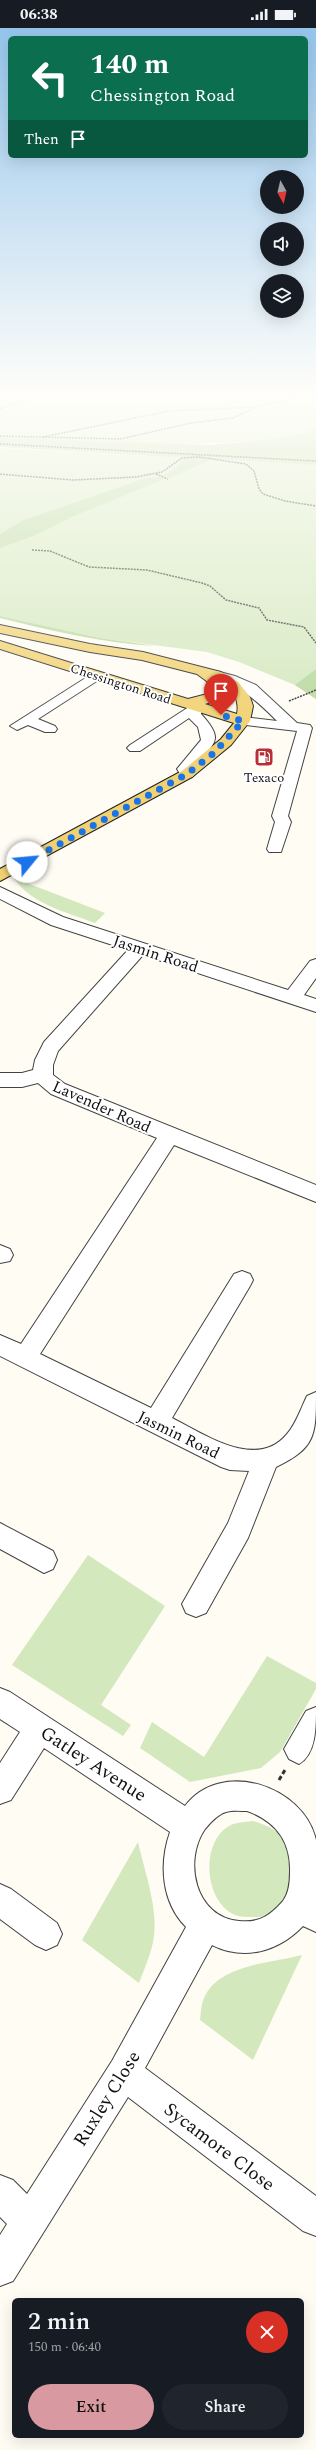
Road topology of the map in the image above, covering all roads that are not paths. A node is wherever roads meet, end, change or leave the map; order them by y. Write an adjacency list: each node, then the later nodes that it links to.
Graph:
1 (0, 629): 3 (main road, Chessington Road)
2 (0, 645): 5 (main road, Chessington Road)
3 (191, 667): 4 (main road, Chessington Road); 6 (main road)
4 (216, 675): 7 (main road, Chessington Road); 8 (street, Chessington Road)
5 (95, 676): 6 (main road, Chessington Road); 9 (street)
6 (191, 708): 7 (main road, Chessington Road); 10 (street); 11 (street)
7 (243, 721): 8 (street, Chessington Road); 11 (main road)
8 (305, 728): 12 (street)
9 (50, 729)
10 (135, 748)
11 (187, 774): 13 (main road)
12 (275, 848)
13 (0, 876)
14 (0, 892): 15 (street, Jasmin Road)
15 (140, 948): 17 (street, Jasmin Road); 19 (street, Lavender Road)
16 (316, 965): 17 (street)
17 (292, 998): 18 (street, Jasmin Road)
18 (316, 1006)
19 (42, 1075): 20 (street); 21 (street, Lavender Road)
20 (0, 1080)
21 (169, 1136): 22 (street, Lavender Road); 25 (street)
22 (316, 1194)
23 (242, 1280): 27 (street)
24 (0, 1345): 25 (street, Jasmin Road)
25 (25, 1357): 27 (street, Jasmin Road)
26 (316, 1403): 28 (street, Jasmin Road)
27 (156, 1422): 28 (street, Jasmin Road)
28 (266, 1459): 31 (street)
29 (0, 1535): 30 (street)
30 (44, 1560)
31 (196, 1604)
32 (0, 1702): 34 (street, Gatley Avenue)
33 (316, 1721): 35 (street)
34 (40, 1728): 36 (street); 37 (street, Gatley Avenue)
35 (299, 1749)
36 (0, 1789)
37 (187, 1825): 39 (street); 40 (street)
38 (0, 1900): 41 (street)
39 (307, 1911): 40 (street)
40 (205, 1925): 42 (street, Ruxley Close)
41 (46, 1934)
42 (124, 2073): 44 (street, Sycamore Close); 45 (street, Ruxley Close)
43 (0, 2193): 45 (street)
44 (316, 2218)
45 (29, 2220): 46 (street, Ruxley Close)
46 (0, 2268)

